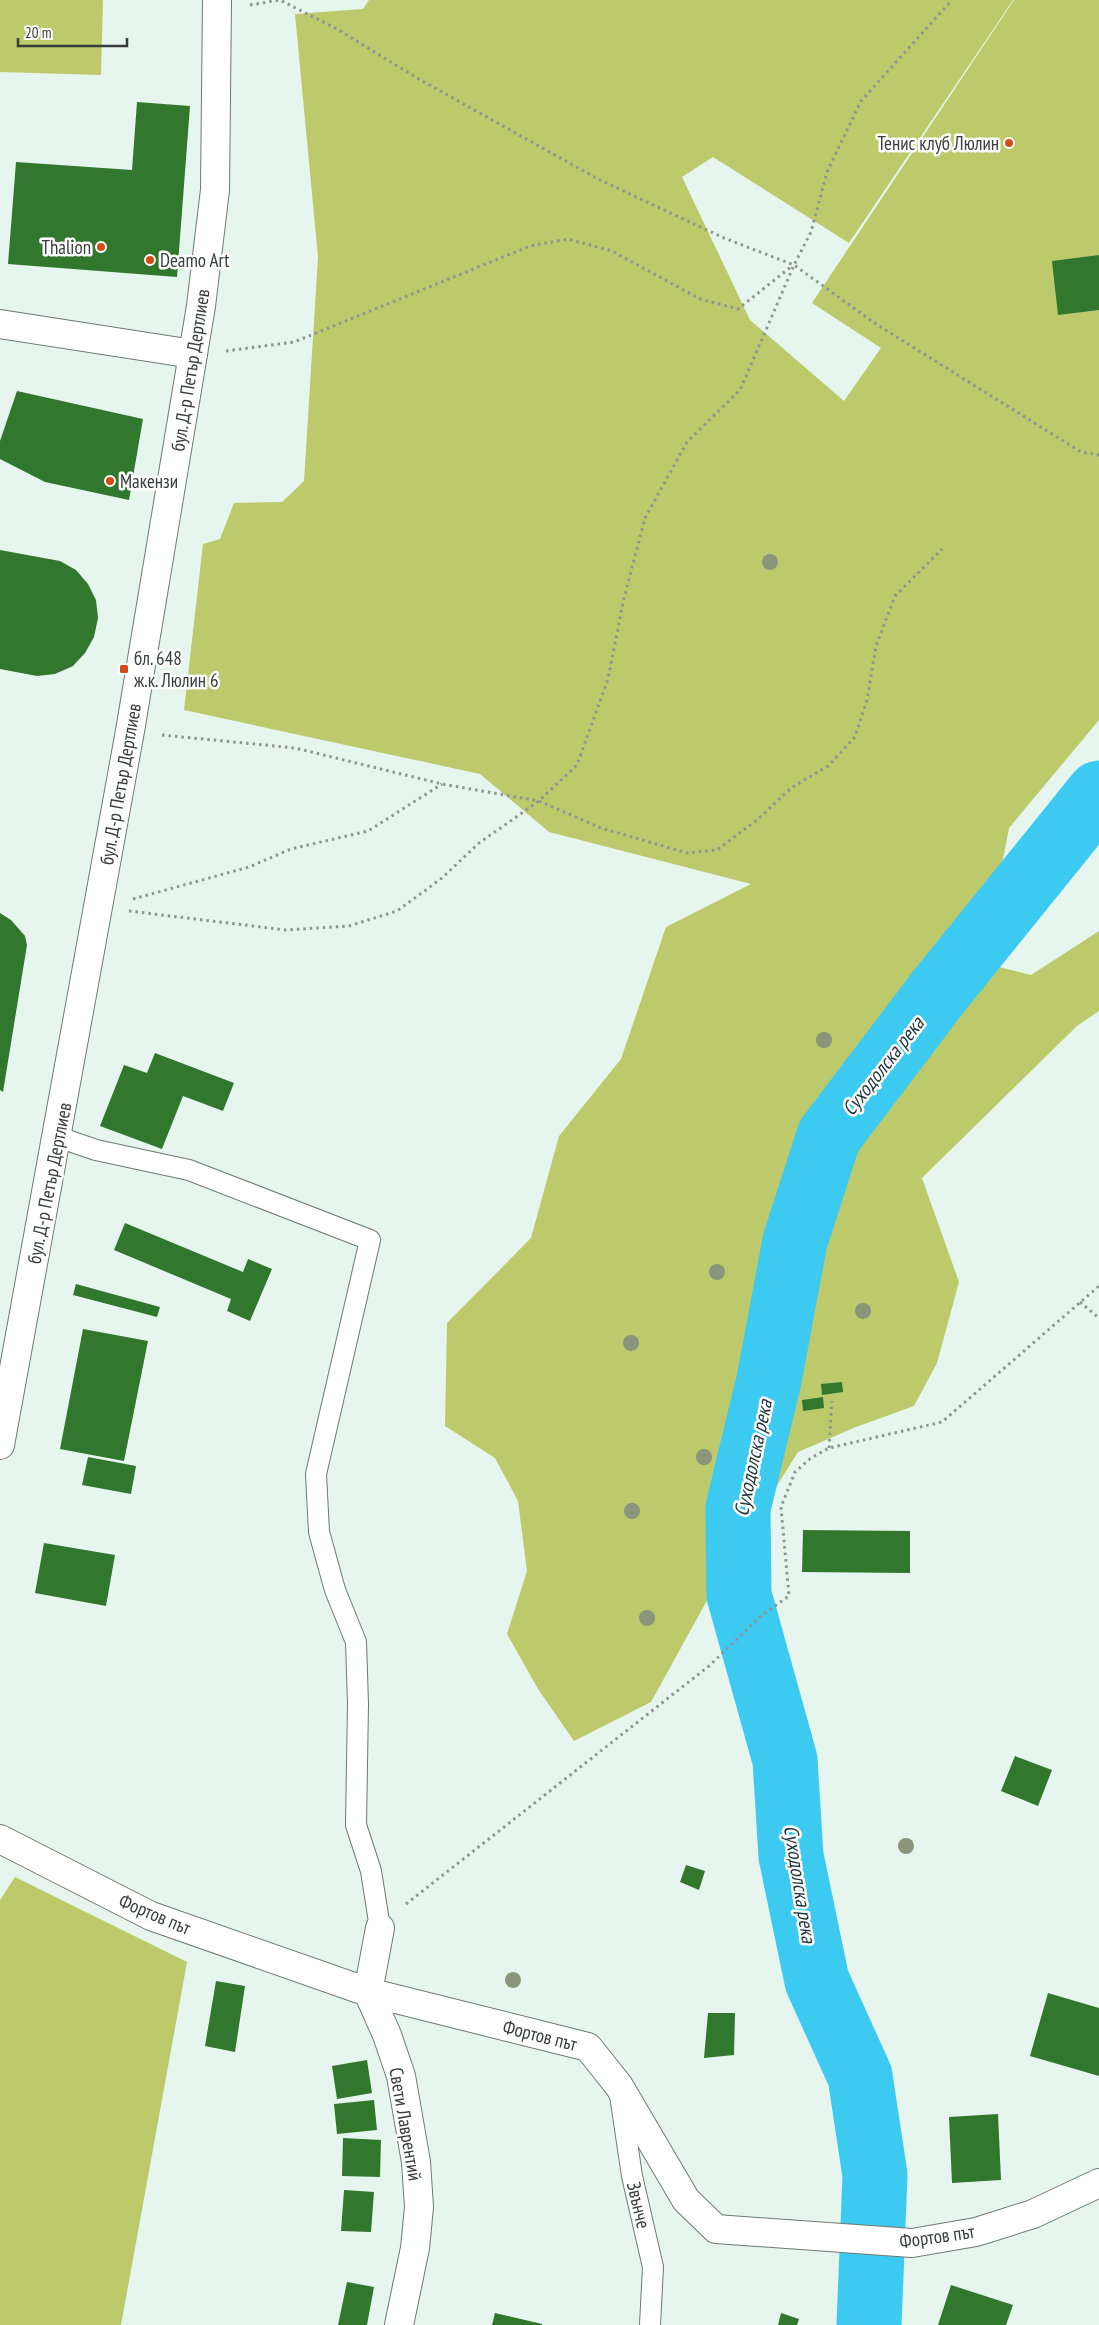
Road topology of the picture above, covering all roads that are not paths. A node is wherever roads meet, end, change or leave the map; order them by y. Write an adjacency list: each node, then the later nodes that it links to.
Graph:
1 (217, 5): 3 (street, бул. Д-р Петър Дертлиев)
2 (0, 324): 3 (street)
3 (193, 354): 4 (street, бул. Д-р Петър Дертлиев)
4 (58, 1137): 5 (street, бул. Д-р Петър Дертлиев); 7 (lane)
5 (0, 1445)
6 (0, 1839): 8 (street, Фортов път)
7 (380, 1928): 8 (street)
8 (368, 1992): 9 (street, Фортов път); 11 (street, Свети Лаврентий)
9 (619, 2086): 10 (street, Фортов път); 12 (lane, Звънче)
10 (1099, 2183)
11 (400, 2325)
12 (650, 2325)

